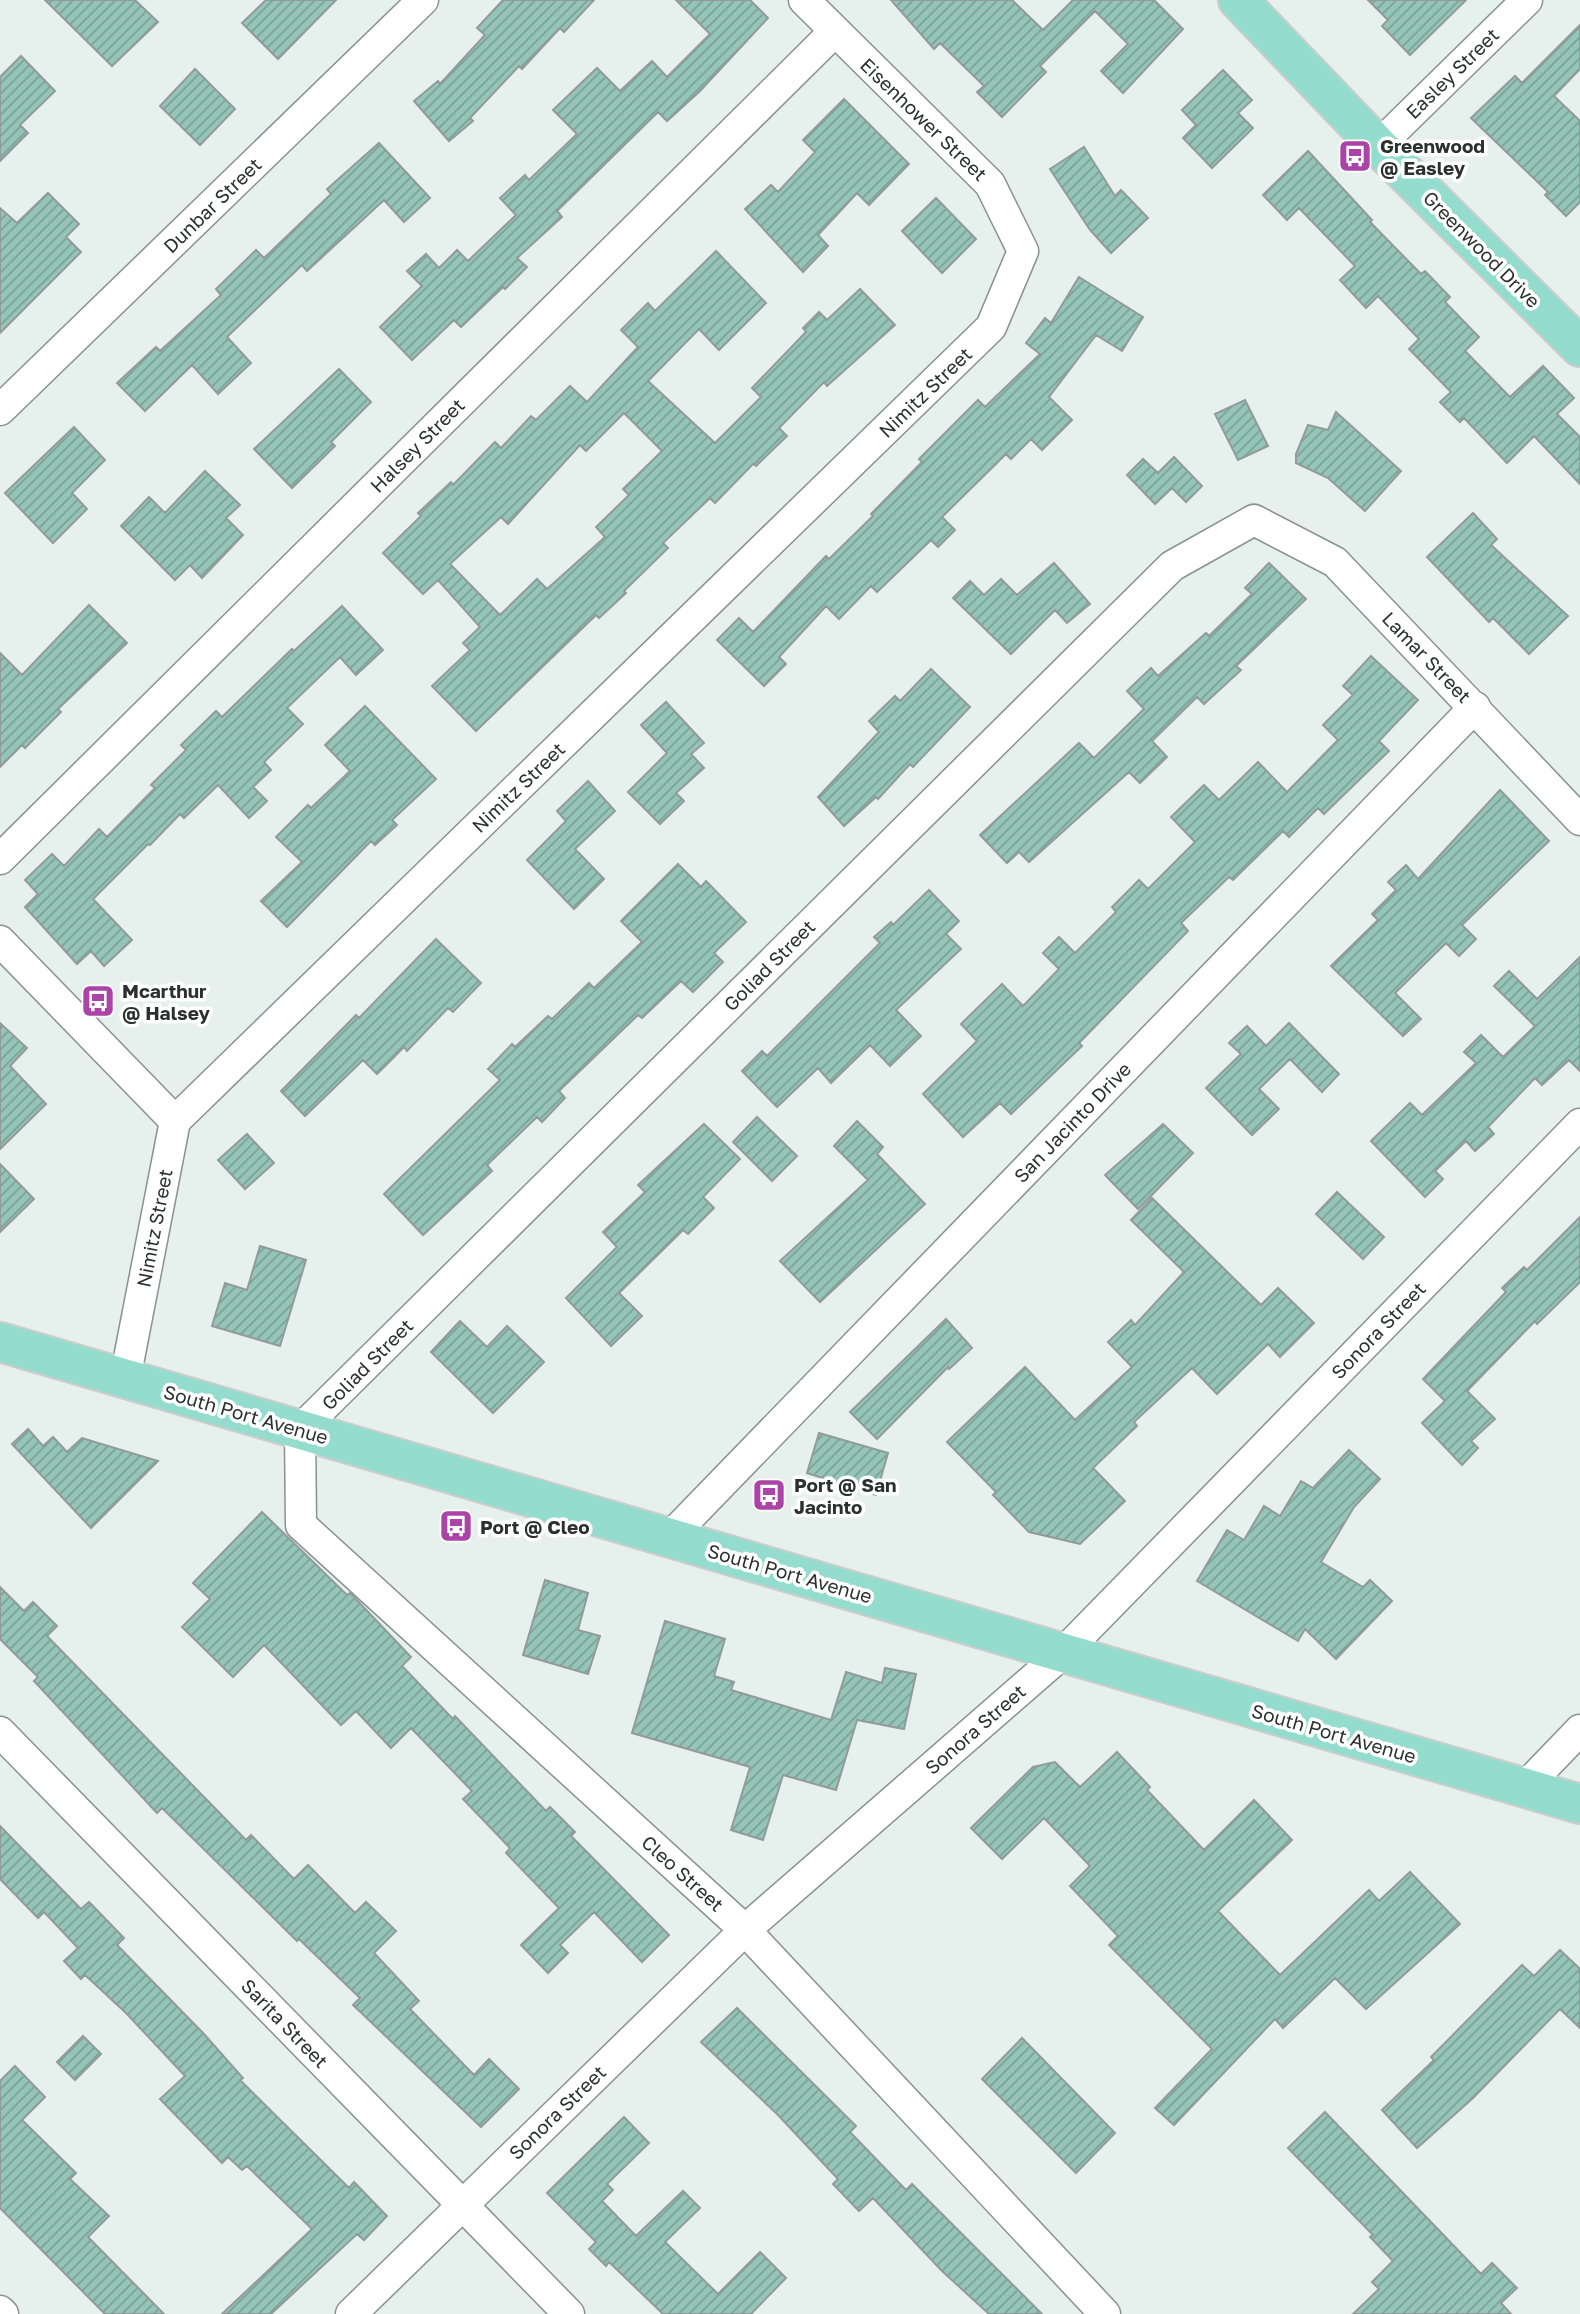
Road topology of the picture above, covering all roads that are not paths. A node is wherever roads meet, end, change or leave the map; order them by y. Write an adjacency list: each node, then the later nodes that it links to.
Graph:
1 (424, 0): 9 (street, Dunbar Street)
2 (804, 0): 5 (street, Eisenhower Street)
3 (1238, 0): 6 (main road, Greenwood Drive)
4 (1527, 0): 6 (street, Easley Street)
5 (834, 32): 7 (street, Eisenhower Street); 13 (street, Halsey Street)
6 (1378, 146): 8 (main road, Greenwood Drive)
7 (1023, 251): 15 (street, Nimitz Street)
8 (1580, 347)
9 (0, 410)
10 (1254, 520): 11 (street, Lamar Street); 19 (street, Goliad Street)
11 (1475, 707): 12 (street, Lamar Street); 20 (street, San Jacinto Drive)
12 (1580, 820)
13 (0, 859)
14 (0, 941): 15 (street)
15 (175, 1121): 18 (street, Nimitz Street)
16 (1580, 1124): 21 (street, Sonora Street)
17 (0, 1342): 18 (main road, South Port Avenue)
18 (125, 1379): 19 (main road, South Port Avenue)
19 (300, 1430): 20 (main road, South Port Avenue); 26 (street, Cleo Street)
20 (669, 1538): 21 (main road, South Port Avenue)
21 (1063, 1653): 24 (main road, South Port Avenue); 26 (street, Sonora Street)
22 (1580, 1730): 24 (street)
23 (0, 1732): 27 (street, Sarita Street)
24 (1524, 1788): 25 (main road, South Port Avenue)
25 (1580, 1804)
26 (745, 1930): 27 (street, Sonora Street); 30 (street, Cleo Street)
27 (461, 2204): 28 (street, Sonora Street); 29 (street, Sarita Street)
28 (351, 2314)
29 (569, 2314)
30 (1105, 2314)

